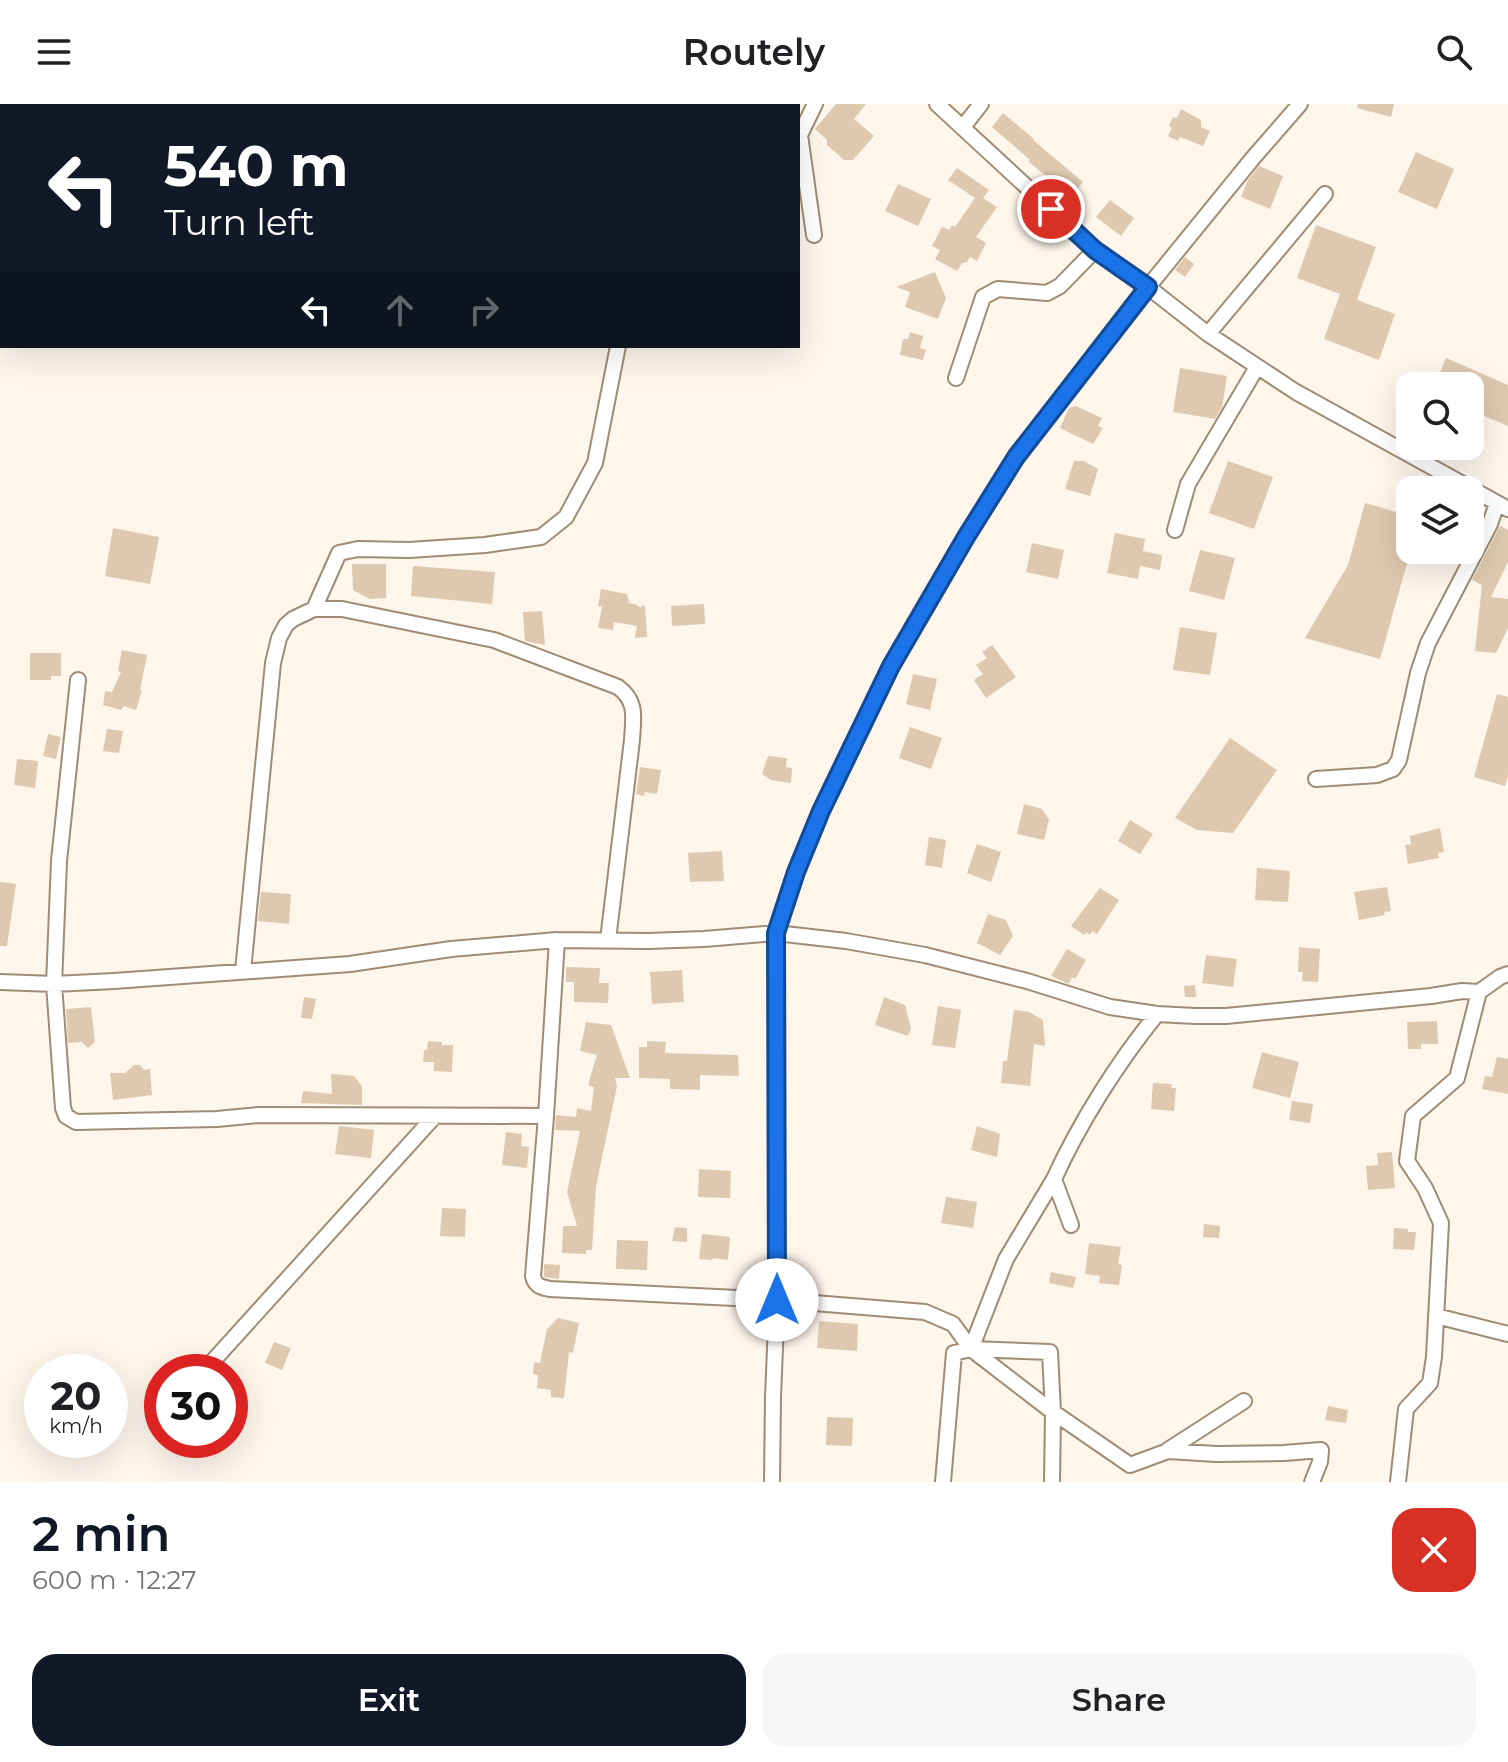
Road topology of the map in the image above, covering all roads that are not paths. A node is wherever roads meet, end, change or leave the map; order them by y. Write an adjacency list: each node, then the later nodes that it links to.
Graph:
1 (815, 104): 7 (street)
2 (937, 104): 5 (street)
3 (981, 104): 5 (street)
4 (1300, 104): 9 (street)
5 (963, 127): 8 (street)
6 (1325, 194): 10 (street)
7 (814, 235)
8 (1095, 250): 9 (street); 13 (street)
9 (1148, 287): 10 (street); 19 (street)
10 (1208, 334): 12 (street)
11 (618, 348): 16 (street)
12 (1257, 367): 14 (street); 15 (street)
13 (956, 378)
14 (1502, 506): 18 (street)
15 (1175, 530)
16 (314, 609): 21 (street); 22 (street)
17 (78, 680): 25 (street)
18 (1316, 779)
19 (776, 933): 21 (street); 27 (street); 32 (street)
20 (557, 940): 21 (street); 22 (street); 28 (street)
21 (608, 940)
22 (243, 971): 25 (street)
23 (1508, 974): 26 (street)
24 (0, 982): 25 (street)
25 (54, 984): 29 (street)
26 (1479, 992): 27 (street); 33 (street)
27 (1157, 1014): 30 (street)
28 (546, 1116): 29 (street); 32 (street)
29 (434, 1117): 36 (street)
30 (1054, 1179): 31 (street); 35 (street)
31 (1071, 1225)
32 (777, 1300): 35 (street); 40 (street)
33 (1436, 1316): 34 (street); 44 (street)
34 (1508, 1334)
35 (971, 1349): 38 (street); 38 (street); 41 (street)
36 (219, 1354)
37 (1244, 1401): 39 (street)
38 (1053, 1412): 39 (street); 42 (street)
39 (1168, 1451): 43 (street)
40 (772, 1482)
41 (943, 1482)
42 (1052, 1482)
43 (1312, 1482)
44 (1398, 1482)

